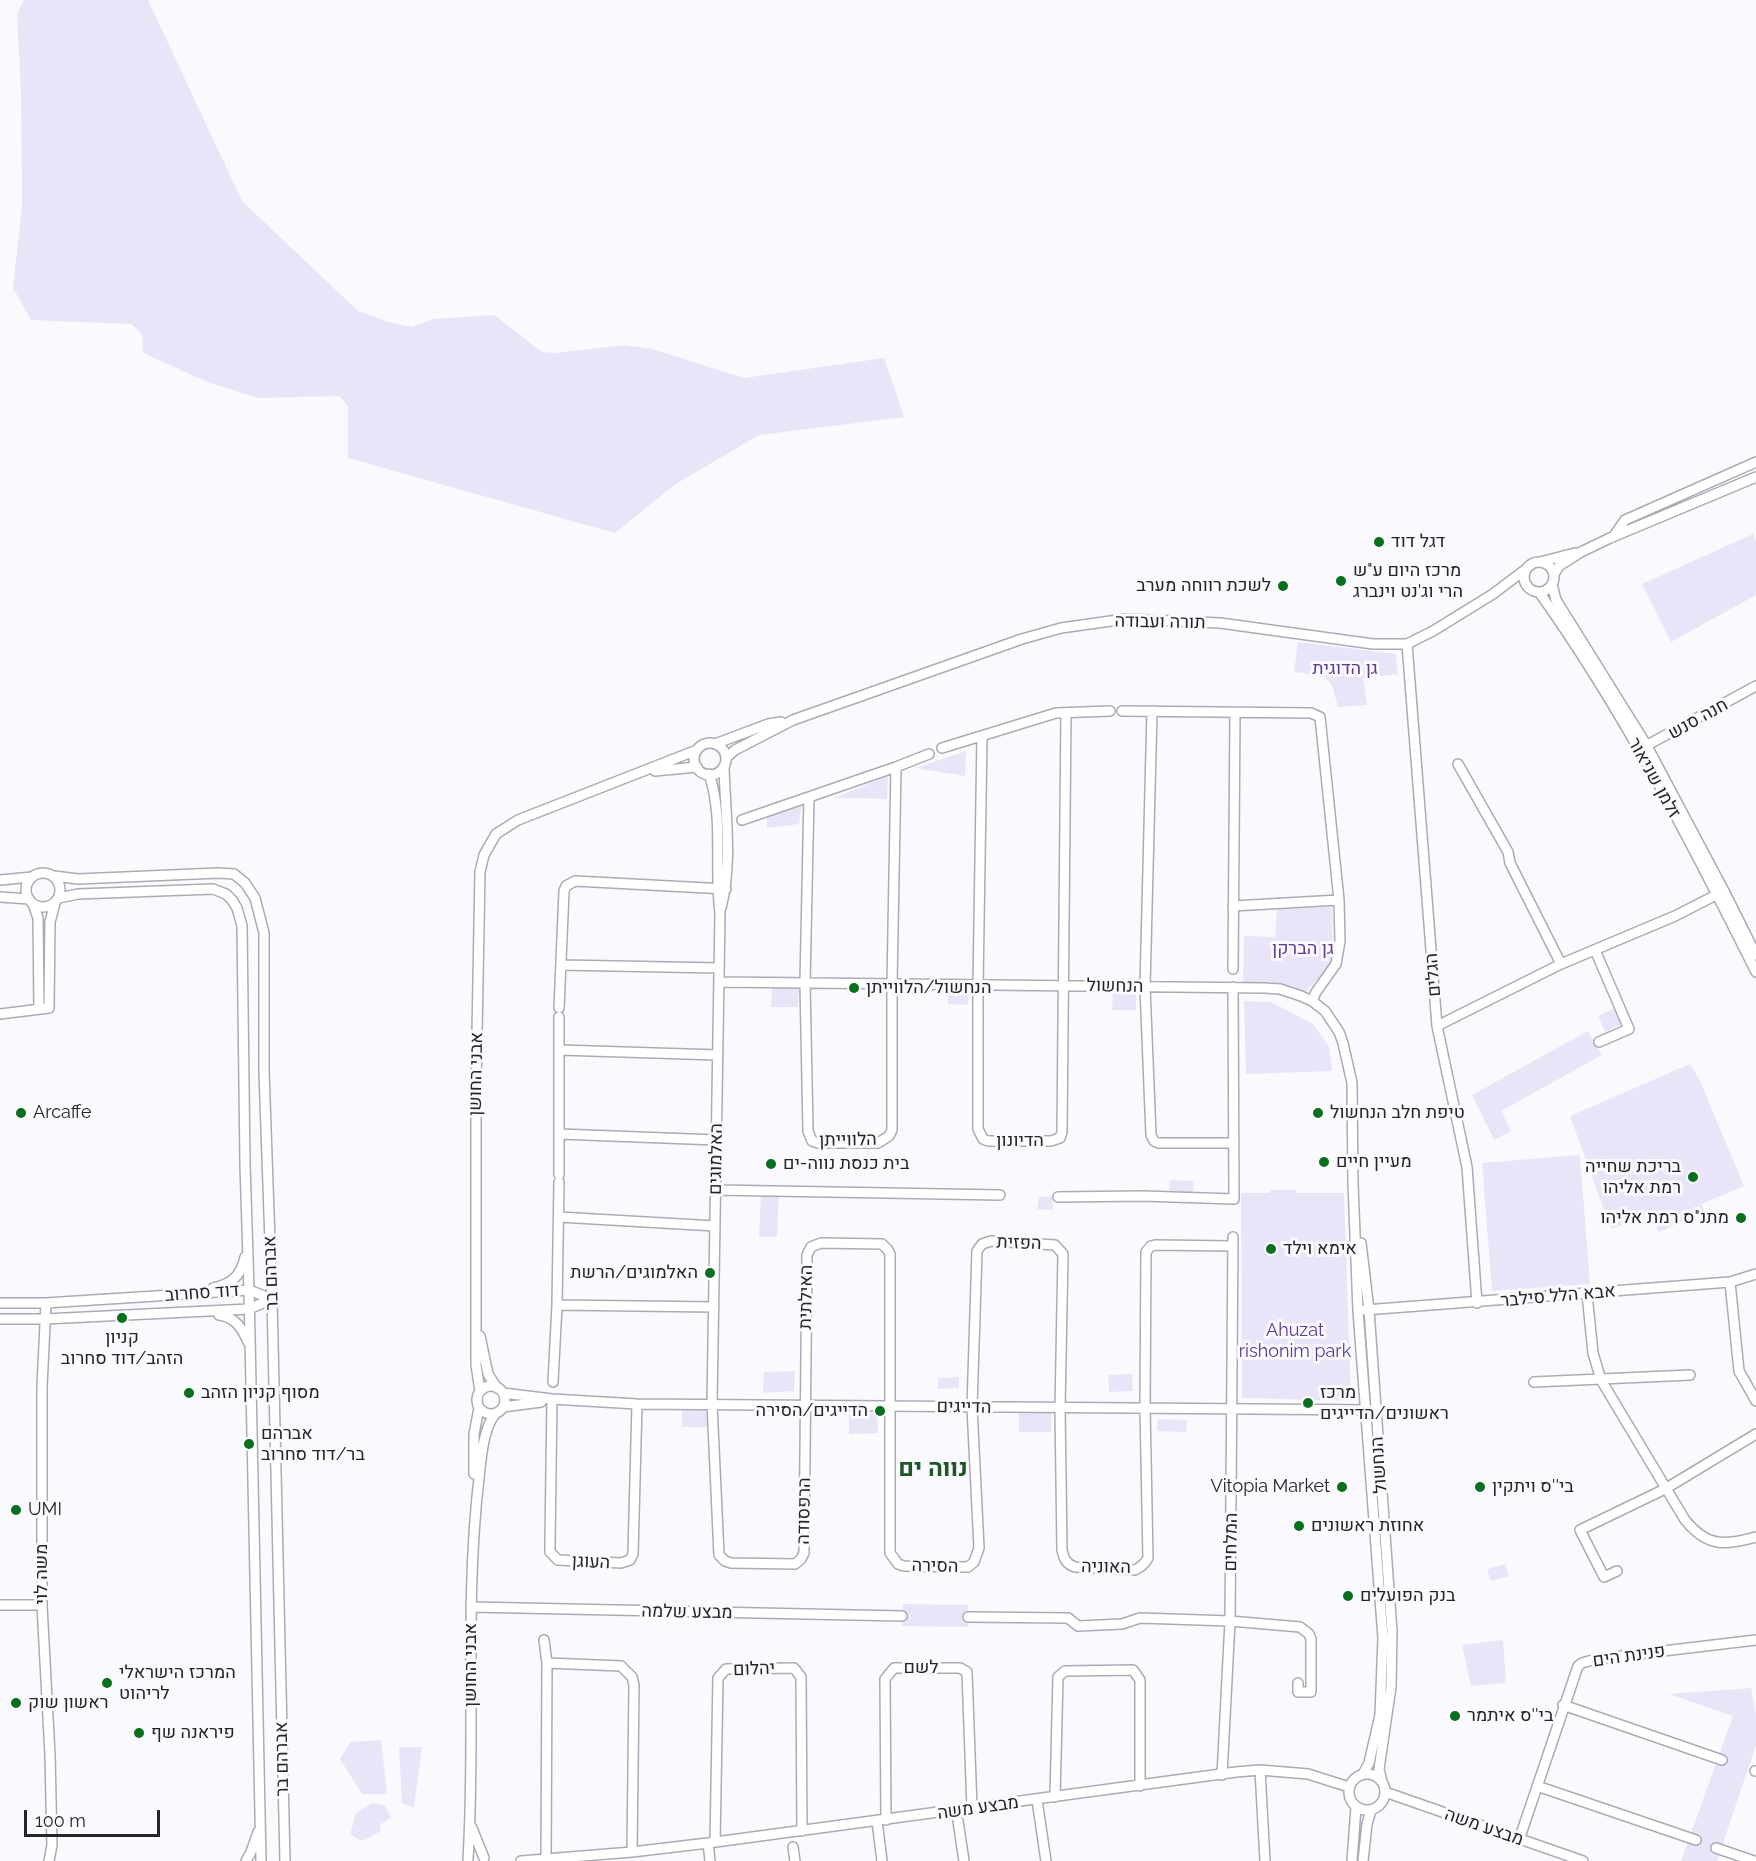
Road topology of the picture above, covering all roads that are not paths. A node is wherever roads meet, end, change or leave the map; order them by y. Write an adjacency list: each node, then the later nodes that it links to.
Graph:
1 (1756, 462): 3 (street)
2 (1756, 477): 3 (street)
3 (1613, 537): 4 (street)
4 (1581, 552): 5 (street); 7 (street)
5 (1540, 562): 6 (street); 7 (street)
6 (1526, 569): 8 (street); 11 (street)
7 (1554, 574): 9 (street)
8 (1525, 583): 10 (street); 11 (street)
9 (1552, 584): 10 (street); 23 (street, זלמן שניאור)
10 (1539, 592): 23 (street, זלמן שניאור)
11 (1493, 594): 12 (street)
12 (1407, 645): 19 (street, תורה ועבודה); 61 (street, הגלים)
13 (1756, 686): 23 (street, חנה סנש)
14 (1110, 711): 18 (street)
15 (1122, 711): 16 (street)
16 (1152, 711): 17 (street); 56 (street)
17 (1235, 712): 41 (street); 43 (street)
18 (1066, 713): 20 (street); 55 (street)
19 (793, 720): 21 (street, תורה ועבודה); 26 (street, תורה ועבודה)
20 (982, 736): 22 (street); 54 (street)
21 (715, 744): 24 (street); 26 (street)
22 (942, 748)
23 (1643, 748): 38 (street, זלמן שניאור)
24 (697, 750): 28 (street); 30 (street)
25 (929, 754): 29 (street)
26 (725, 762): 31 (street); 37 (street, האלמוגים)
27 (1458, 764): 46 (street)
28 (697, 767): 30 (street); 31 (street)
29 (896, 767): 32 (street); 53 (street)
30 (641, 773): 85 (street, אבני החושן)
31 (709, 774): 37 (street, האלמוגים)
32 (809, 797): 33 (street); 52 (street)
33 (742, 820)
34 (54, 876): 35 (street); 40 (street); 80 (street, אברהם בר)
35 (32, 877): 36 (street); 42 (street)
36 (0, 880)
37 (722, 888): 47 (street); 48 (street, האלמוגים)
38 (1721, 893): 44 (street); 45 (street, זלמן שניאור); 50 (street, זלמן שניאור)
39 (0, 897): 42 (street)
40 (57, 900): 42 (street); 59 (street); 74 (street, אברהם בר)
41 (1339, 900): 43 (street); 58 (street)
42 (31, 902): 59 (street)
43 (1233, 906): 49 (street)
44 (1595, 950): 46 (street); 62 (street)
45 (1756, 955)
46 (1562, 964): 61 (street)
47 (561, 965): 48 (street); 63 (street)
48 (719, 968): 51 (street, האלמוגים)
49 (1233, 969)
50 (1756, 972)
51 (719, 982): 52 (street, הנחשול); 64 (street, האלמוגים)
52 (805, 983): 53 (street, הנחשול); 53 (street, הלווייתן)
53 (892, 984): 54 (street, הנחשול)
54 (978, 985): 55 (street, הנחשול); 55 (street, הדיונון)
55 (1062, 986): 56 (street, הנחשול)
56 (1145, 987): 57 (street, הנחשול); 67 (street)
57 (1233, 987): 58 (street, הנחשול); 67 (street)
58 (1312, 1001): 68 (street, הנחשול)
59 (39, 1009): 60 (street)
60 (0, 1014)
61 (1437, 1026): 83 (street, הגלים)
62 (1599, 1042)
63 (560, 1050): 64 (street); 65 (street)
64 (718, 1054): 66 (street, האלמוגים)
65 (560, 1134): 66 (street); 72 (street)
66 (716, 1140): 69 (street, האלמוגים)
67 (1234, 1143): 71 (street)
68 (1353, 1184): 88 (street, הנחשול); 89 (street, הנחשול)
69 (716, 1190): 70 (street); 73 (street, האלמוגים)
70 (1000, 1195)
71 (1058, 1197)
72 (559, 1217): 73 (street); 84 (street)
73 (715, 1226): 86 (street, האלמוגים)
74 (248, 1243): 77 (street, אברהם בר); 79 (street)
75 (1756, 1274): 76 (street, אבא הלל סילבר)
76 (1730, 1282): 78 (street, אבא הלל סילבר); 103 (street)
77 (249, 1290): 79 (street, דוד סחרוב); 80 (street, דוד סחרוב); 87 (street, אברהם בר)
78 (1587, 1294): 83 (street, אבא הלל סילבר); 97 (street)
79 (172, 1296): 82 (street, דוד סחרוב)
80 (272, 1299): 87 (street, דוד סחרוב); 165 (street, אברהם בר)
81 (0, 1303): 82 (street, דוד סחרוב)
82 (46, 1303): 93 (street, משה לוי)
83 (1477, 1303): 88 (street, אבא הלל סילבר)
84 (557, 1305): 86 (street); 98 (street)
85 (476, 1306): 100 (street, אבני החושן); 101 (street, אבני החושן)
86 (714, 1307): 105 (street, האלמוגים)
87 (249, 1309): 90 (street, דוד סחרוב); 95 (street, אברהם בר)
88 (1369, 1310): 89 (street, אבא הלל סילבר); 114 (street, הנחשול)
89 (1358, 1311): 114 (street, הנחשול)
90 (193, 1312): 91 (street, דוד סחרוב); 95 (street)
91 (64, 1318): 93 (street, דוד סחרוב); 94 (street)
92 (0, 1319): 93 (street, דוד סחרוב)
93 (45, 1319): 94 (street, משה לוי)
94 (44, 1335): 121 (street, משה לוי)
95 (250, 1355): 148 (street, אברהם בר)
96 (1690, 1375): 97 (street)
97 (1601, 1380): 99 (street); 116 (street)
98 (553, 1382)
99 (1534, 1382)
100 (500, 1390): 101 (street); 102 (street, הדייגים); 113 (street)
101 (480, 1391): 109 (street)
102 (552, 1399): 104 (street, הדייגים); 104 (street, העוגן); 113 (street, הדייגים)
103 (1756, 1401)
104 (637, 1404): 105 (street, הדייגים)
105 (712, 1404): 106 (street, הדייגים); 106 (street, הרפסודה)
106 (804, 1405): 107 (street, הדייגים); 107 (street, האילתית)
107 (890, 1406): 108 (street, הדייגים); 108 (street, הסירה)
108 (972, 1407): 110 (street, הדייגים); 110 (street, הפזית)
109 (479, 1408): 113 (street); 117 (street, אבני החושן)
110 (1060, 1408): 111 (street, הדייגים); 111 (street, האוניה)
111 (1144, 1408): 112 (street, הדייגים); 112 (street, המלחים)
112 (1232, 1409): 114 (street, הדייגים); 125 (street, המלחים)
113 (499, 1410): 117 (street, אבני החושן)
114 (1370, 1411): 133 (street, הנחשול); 135 (street, הנחשול)
115 (1756, 1434): 116 (street)
116 (1665, 1489): 118 (street); 119 (street)
117 (475, 1509): 122 (street, אבני החושן)
118 (1756, 1537)
119 (1617, 1571)
120 (0, 1605): 121 (street)
121 (42, 1605): 153 (street, משה לוי)
122 (471, 1608): 123 (street, מבצע שלמה); 145 (street, אבני החושן)
123 (902, 1616)
124 (968, 1617): 125 (street)
125 (1230, 1622): 129 (street); 134 (street, המלחים)
126 (544, 1640): 128 (street)
127 (1756, 1640): 130 (street, פנינת הים)
128 (547, 1663): 157 (street); 159 (street)
129 (1298, 1683)
130 (1563, 1705): 131 (street); 138 (street, פנינת הים)
131 (1722, 1760)
132 (1260, 1770): 134 (street, מבצע משה); 137 (street, מבצע משה); 173 (street)
133 (1363, 1774): 135 (street); 137 (street, הנחשול)
134 (1222, 1775): 136 (street, מבצע משה)
135 (1382, 1782): 139 (street, הנחשול)
136 (1140, 1786): 140 (street, מבצע משה); 140 (street)
137 (1349, 1786): 142 (street)
138 (1537, 1786): 150 (street, פנינת הים); 151 (street)
139 (1385, 1792): 144 (street); 150 (street, מבצע משה)
140 (1055, 1797): 141 (street, מבצע משה)
141 (1037, 1800): 143 (street, מבצע משה); 172 (street)
142 (1356, 1807): 144 (street); 174 (street)
143 (972, 1808): 146 (street, מבצע משה); 146 (street, לשם)
144 (1371, 1810): 175 (street)
145 (470, 1820): 158 (street, אבני החושן); 160 (street, אבני החושן)
146 (882, 1820): 149 (street, מבצע משה); 170 (street)
147 (958, 1821): 171 (street)
148 (260, 1824): 163 (street); 164 (street, אברהם בר)
149 (802, 1831): 152 (street, מבצע משה); 152 (street, יהלום)
150 (1519, 1840): 176 (street, מבצע משה)
151 (1695, 1840)
152 (711, 1843): 157 (street, מבצע משה); 168 (street)
153 (52, 1845): 161 (street, משה לוי); 162 (street, משה לוי)
154 (793, 1846): 169 (street)
155 (1716, 1848): 177 (street)
156 (604, 1854): 157 (street, מבצע משה); 159 (street, מבצע משה); 167 (street, מבצע משה)
157 (629, 1855)
158 (487, 1859): 160 (street)
159 (546, 1859): 166 (street, מבצע משה)
160 (467, 1860)
161 (49, 1861)
162 (57, 1861)
163 (246, 1861)
164 (261, 1861)
165 (285, 1861)
166 (521, 1861)
167 (571, 1861)
168 (710, 1861)
169 (795, 1861)
170 (882, 1861)
171 (964, 1861)
172 (1046, 1861)
173 (1265, 1861)
174 (1352, 1861)
175 (1363, 1861)
176 (1583, 1861)
177 (1754, 1861)

